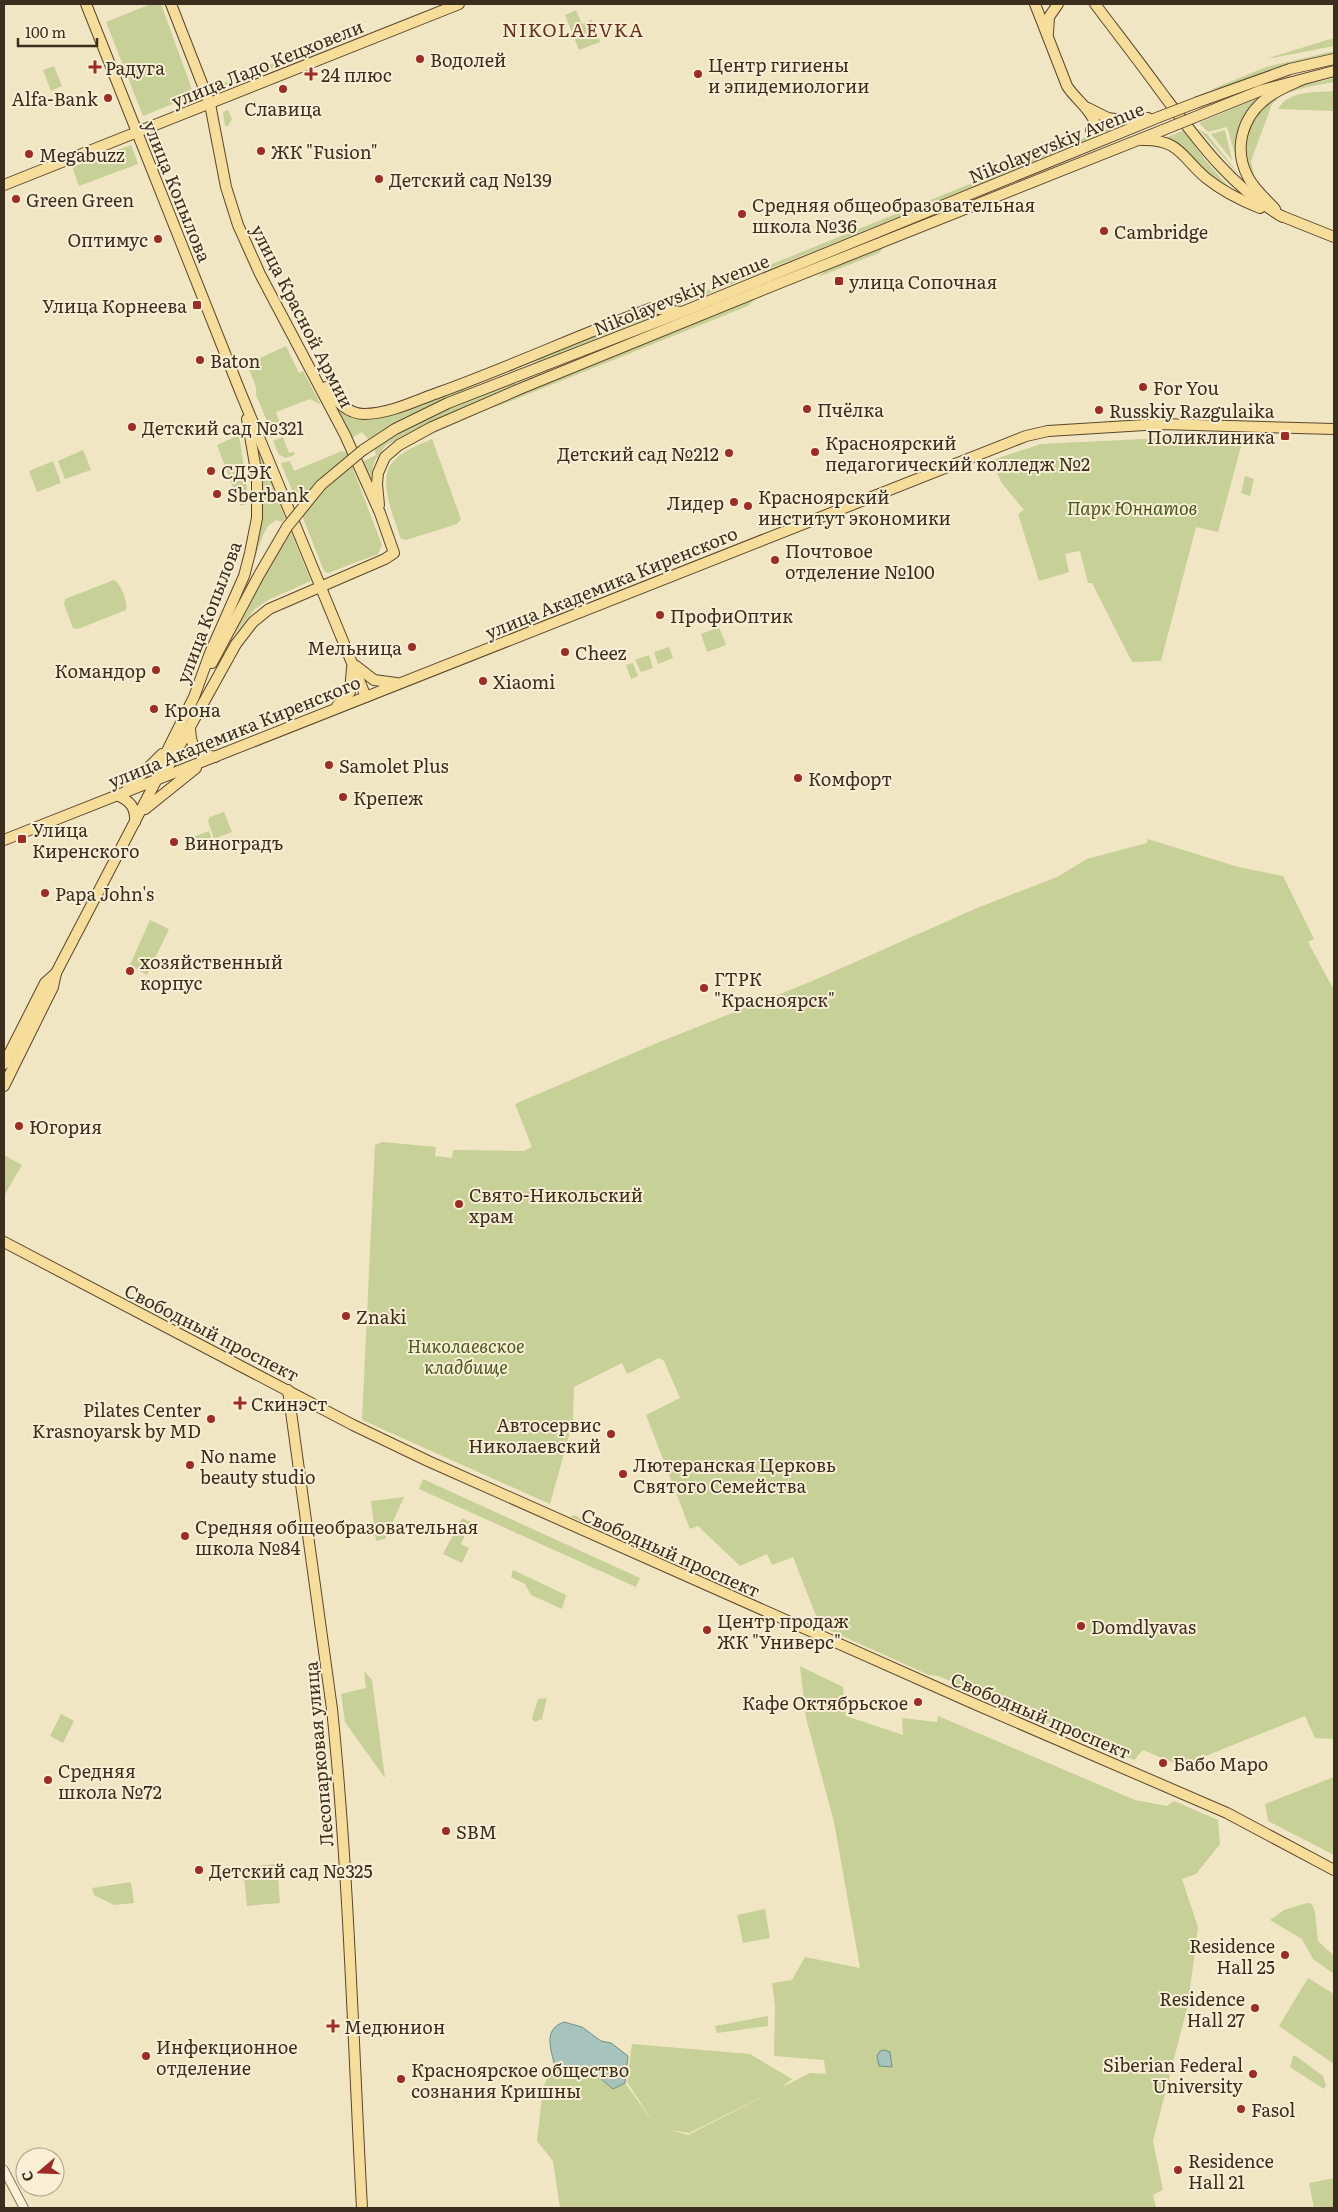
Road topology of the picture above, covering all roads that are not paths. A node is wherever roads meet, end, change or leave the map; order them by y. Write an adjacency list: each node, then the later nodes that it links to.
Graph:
1 (86, 4): 17 (main road, улица Копылова)
2 (171, 4): 13 (main road, улица Красной Армии)
3 (459, 4): 13 (main road, улица Ладо Кецховели)
4 (1035, 4): 9 (main road)
5 (1058, 4): 9 (main road)
6 (1085, 4): 8 (main road)
7 (1095, 4): 8 (main road)
8 (1109, 22): 20 (main road)
9 (1048, 37): 14 (main road)
10 (1334, 59): 15 (main road, Nikolayevskiy Avenue, bridge)
11 (1334, 72): 12 (main road, Nikolayevskiy Avenue)
12 (1301, 80): 18 (main road, Nikolayevskiy Avenue, bridge); 20 (main road)
13 (210, 104): 17 (main road, улица Ладо Кецховели); 24 (main road, улица Красной Армии)
14 (1084, 107): 15 (main road); 16 (main road)
15 (1159, 117): 22 (main road, Nikolayevskiy Avenue)
16 (1091, 130)
17 (136, 132): 19 (main road, улица Ладо Кецховели); 26 (main road, улица Копылова)
18 (1134, 141): 20 (main road); 28 (main road, Nikolayevskiy Avenue)
19 (4, 185)
20 (1283, 217): 21 (main road)
21 (1334, 237)
22 (682, 312): 23 (main road); 25 (main road, Nikolayevskiy Avenue)
23 (538, 355): 24 (main road); 25 (main road)
24 (305, 358): 28 (main road, улица Красной Армии)
25 (487, 388): 33 (main road, bridge)
26 (240, 391): 29 (main road, улица Копылова); 33 (main road, улица Копылова)
27 (1334, 429): 31 (main road, улица Академика Киренского)
28 (380, 513): 29 (main road, улица Красной Армии)
29 (321, 586): 30 (main road, улица Копылова); 35 (main road)
30 (353, 662): 31 (main road); 32 (main road, улица Копылова); 34 (main road)
31 (399, 684): 32 (main road, улица Академика Киренского)
32 (366, 696): 34 (main road, улица Академика Киренского)
33 (194, 697): 36 (main road, улица Копылова)
34 (331, 711): 37 (main road, улица Академика Киренского)
35 (190, 728): 37 (main road); 38 (main road)
36 (169, 747): 38 (main road, улица Копылова); 39 (main road)
37 (215, 758): 38 (main road, улица Академика Киренского); 40 (main road)
38 (157, 779): 39 (main road, улица Академика Киренского); 40 (main road)
39 (120, 793): 41 (main road); 42 (main road, улица Академика Киренского)
40 (140, 813): 41 (main road)
41 (135, 824): 43 (main road)
42 (4, 840)
43 (56, 973): 44 (main road); 45 (main road)
44 (4, 1064)
45 (4, 1086)
46 (4, 1242): 47 (main road, Свободный проспект)
47 (288, 1390): 48 (main road, Свободный проспект); 51 (main road, Лесопарковая улица)
48 (1334, 1870)
49 (4, 2170): 50 (street)
50 (24, 2208)
51 (362, 2208)

